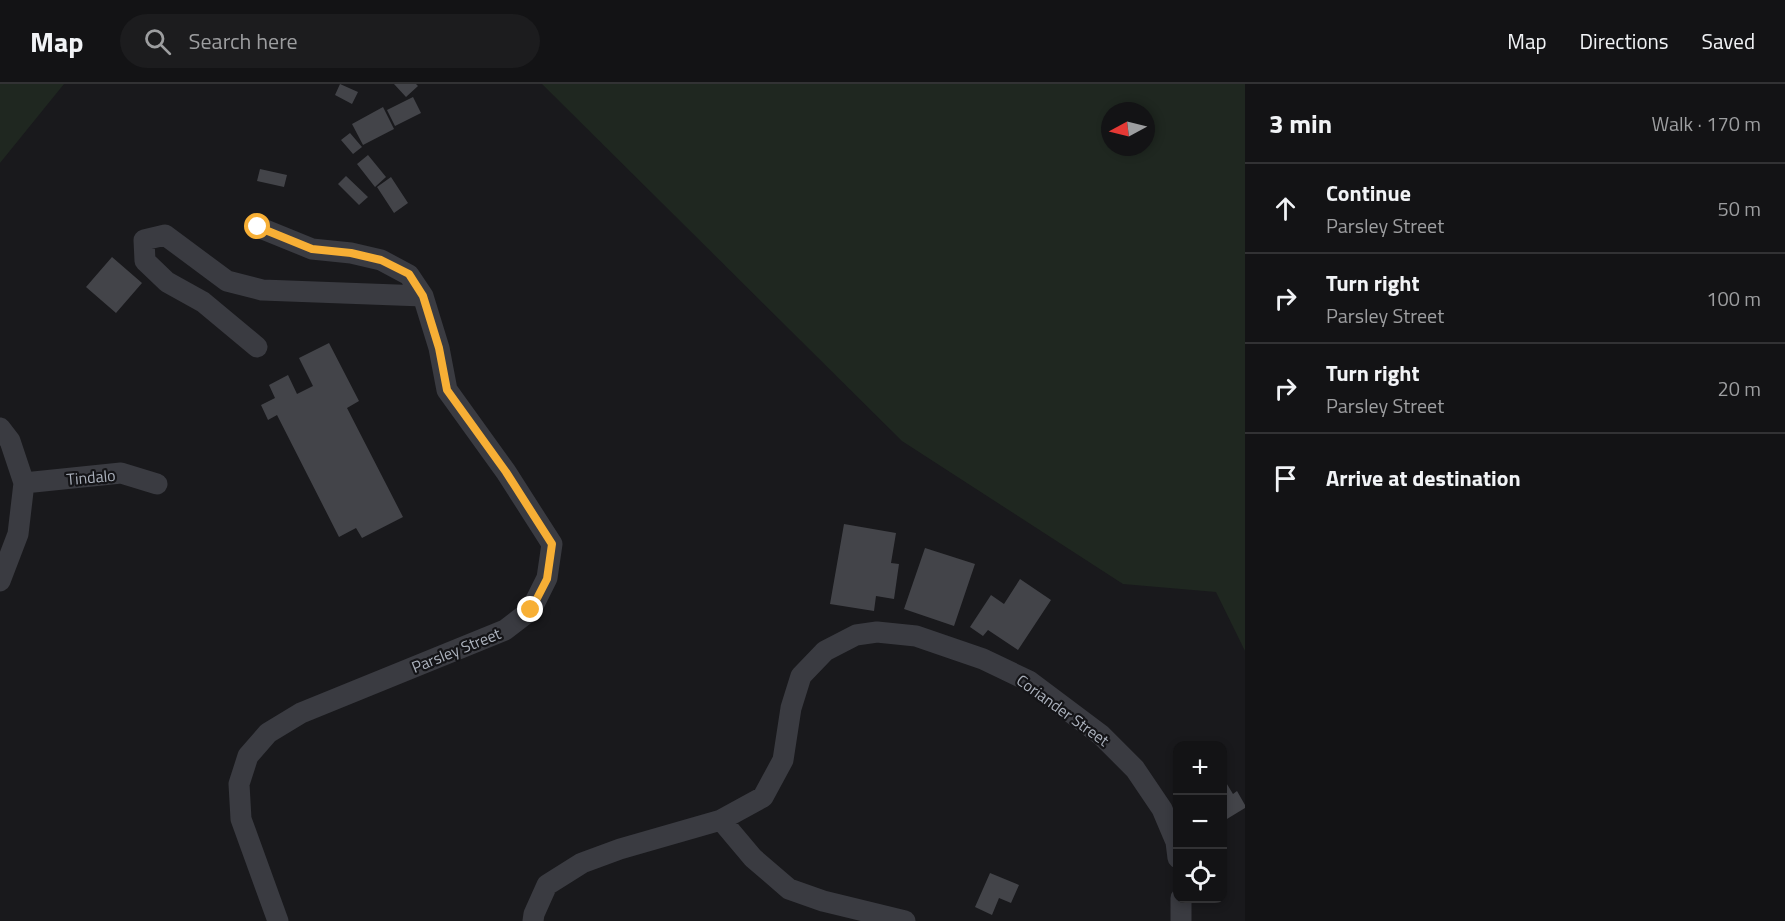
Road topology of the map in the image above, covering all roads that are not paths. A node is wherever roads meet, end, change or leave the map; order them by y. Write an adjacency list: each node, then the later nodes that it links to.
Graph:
1 (258, 227): 2 (street, Parsley Street)
2 (423, 296): 3 (street); 11 (street, Parsley Street)
3 (257, 347)
4 (0, 428): 5 (street)
5 (24, 483): 6 (street, Tindalo); 7 (street)
6 (157, 484)
7 (0, 581)
8 (721, 820): 9 (street, Coriander Street); 12 (street, Coriander Street); 13 (street)
9 (1177, 849)
10 (1181, 903): 14 (street)
11 (278, 921)
12 (533, 921)
13 (905, 921)
14 (1181, 921)

